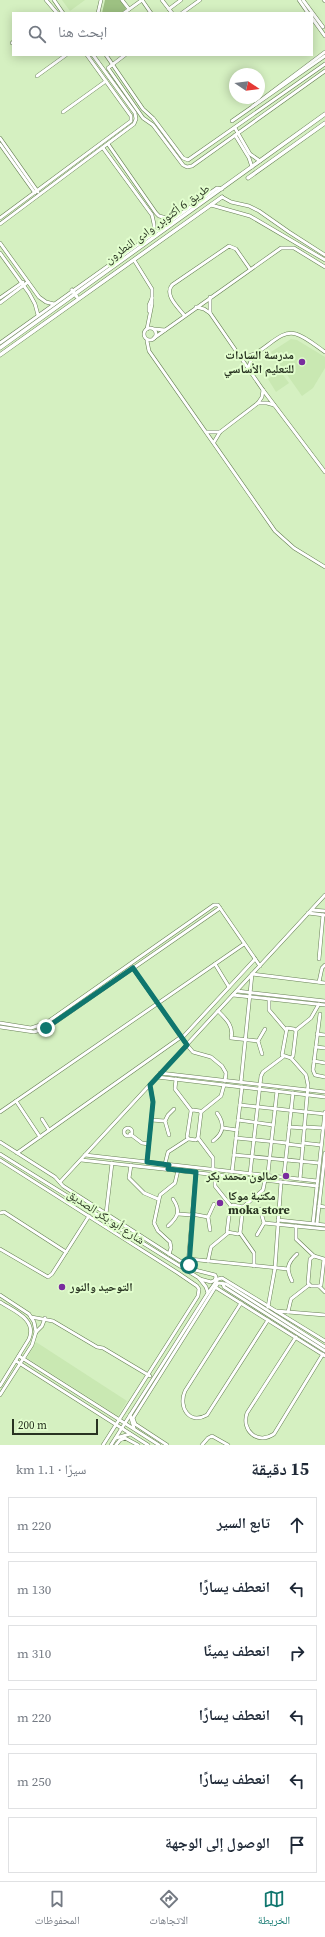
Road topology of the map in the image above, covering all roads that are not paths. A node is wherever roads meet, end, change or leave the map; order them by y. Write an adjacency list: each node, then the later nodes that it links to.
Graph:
1 (46, 0): 13 (street)
2 (54, 0): 14 (street)
3 (101, 0): 15 (street)
4 (122, 0): 11 (street)
5 (142, 0): 11 (street); 17 (street)
6 (162, 0): 12 (street)
7 (181, 0): 12 (street)
8 (200, 0): 19 (street)
9 (299, 0): 20 (street)
10 (303, 0): 21 (street)
11 (129, 9): 16 (street)
12 (169, 9): 18 (street)
13 (55, 12)
14 (62, 12)
15 (98, 12)
16 (125, 12)
17 (150, 12)
18 (171, 12)
19 (183, 12)
20 (307, 12)
21 (312, 12)
22 (313, 14): 24 (street)
23 (313, 19): 24 (street)
24 (323, 28): 25 (street)
25 (325, 36)
26 (325, 52): 33 (street)
27 (65, 56): 40 (street)
28 (88, 56): 42 (street)
29 (94, 56): 53 (street)
30 (107, 56): 35 (street)
31 (124, 56): 35 (street)
32 (325, 56): 33 (street)
33 (316, 60): 34 (street); 36 (street)
34 (312, 63): 37 (street); 45 (street)
35 (113, 64): 39 (street); 41 (street)
36 (324, 65): 37 (street)
37 (315, 71): 47 (street)
38 (325, 71): 48 (street)
39 (120, 74): 41 (street); 55 (street)
40 (37, 76)
41 (115, 78): 57 (street)
42 (106, 81): 43 (street); 50 (street)
43 (63, 112)
44 (325, 114): 56 (street, طريق 6 أكتوبر, وادى النطرون)
45 (232, 121)
46 (325, 123): 61 (street)
47 (233, 129): 48 (street); 55 (street)
48 (236, 134): 56 (street); 57 (street); 58 (street)
49 (0, 138): 63 (street)
50 (106, 141): 52 (street); 53 (street)
51 (0, 144): 63 (street)
52 (101, 144): 54 (street); 63 (street)
53 (108, 144): 54 (street); 59 (street)
54 (103, 148): 60 (street); 65 (street)
55 (187, 160): 57 (street)
56 (260, 161): 58 (street, طريق 6 أكتوبر, وادى النطرون)
57 (185, 166)
58 (252, 167): 62 (street, طريق 6 أكتوبر, وادى النطرون)
59 (127, 171): 60 (street); 69 (street)
60 (122, 175): 70 (street)
61 (248, 178)
62 (222, 190): 64 (street); 67 (street, طريق 6 أكتوبر, وادى النطرون)
63 (36, 192): 65 (street); 71 (street)
64 (207, 195): 67 (street); 72 (street)
65 (39, 196): 73 (street)
66 (222, 197): 68 (street, طريق 6 أكتوبر, وادى النطرون); 79 (street)
67 (210, 199): 74 (street, طريق 6 أكتوبر, وادى النطرون)
68 (211, 205): 76 (street, طريق 6 أكتوبر, وادى النطرون); 81 (street)
69 (153, 208): 70 (street); 72 (street)
70 (148, 211): 75 (street)
71 (0, 218)
72 (172, 219): 75 (street)
73 (0, 224)
74 (166, 230): 76 (street); 89 (street, طريق 6 أكتوبر, وادى النطرون)
75 (154, 232): 87 (street)
76 (170, 234): 80 (street, طريق 6 أكتوبر, وادى النطرون)
77 (0, 243): 84 (street)
78 (0, 253): 85 (street)
79 (325, 254)
80 (134, 260): 92 (street, طريق 6 أكتوبر, وادى النطرون); 99 (street)
81 (325, 260)
82 (325, 267): 83 (street)
83 (250, 268): 90 (street); 98 (street)
84 (27, 281): 85 (street); 86 (street)
85 (23, 284): 88 (street); 91 (street); 93 (street)
86 (33, 289): 88 (street); 94 (street)
87 (72, 290): 89 (street); 94 (street)
88 (29, 293): 97 (street)
89 (76, 295): 92 (street); 105 (street, طريق 6 أكتوبر, وادى النطرون)
90 (210, 297): 95 (street); 96 (street)
91 (0, 298)
92 (79, 299): 107 (street, طريق 6 أكتوبر, وادى النطرون)
93 (0, 303)
94 (54, 304): 97 (street)
95 (196, 307): 96 (street); 98 (street)
96 (210, 313): 109 (street)
97 (38, 315): 104 (street)
98 (184, 315): 101 (street)
99 (147, 329): 100 (street); 103 (street)
100 (154, 329): 101 (street); 102 (street)
101 (165, 330): 102 (street)
102 (154, 338): 103 (street)
103 (148, 341): 114 (street)
104 (0, 343)
105 (0, 348)
106 (325, 352): 108 (street)
107 (0, 355)
108 (254, 355): 109 (street); 110 (street)
109 (240, 357): 110 (street)
110 (248, 368): 111 (street)
111 (263, 390): 112 (street); 113 (street)
112 (258, 404): 113 (street); 115 (street)
113 (276, 406): 117 (street)
114 (207, 432): 115 (street); 116 (street)
115 (220, 432): 116 (street)
116 (214, 442): 118 (street)
117 (325, 472)
118 (325, 567)
119 (325, 895): 121 (street)
120 (220, 908): 126 (street); 131 (street); 135 (street)
121 (312, 910): 122 (street); 123 (street)
122 (325, 911)
123 (308, 913): 124 (street); 133 (street)
124 (324, 915): 125 (street)
125 (323, 932): 127 (street)
126 (244, 944): 129 (street); 132 (street)
127 (320, 950): 128 (street); 130 (street)
128 (325, 950)
129 (255, 959): 133 (street); 139 (street)
130 (319, 959)
131 (130, 964): 135 (street); 153 (street)
132 (215, 964): 139 (street); 146 (street)
133 (260, 966): 136 (street)
134 (324, 967): 137 (street)
135 (133, 968): 146 (street); 153 (street)
136 (252, 974): 137 (street); 140 (street); 142 (street)
137 (319, 982): 138 (street)
138 (325, 983)
139 (229, 987): 159 (street)
140 (237, 991): 141 (street); 142 (street)
141 (233, 995): 142 (street); 149 (street)
142 (250, 995): 143 (street); 144 (street); 160 (street)
143 (269, 999): 144 (street); 155 (street)
144 (289, 999): 145 (street); 147 (street)
145 (325, 1001)
146 (158, 1004): 159 (street); 190 (street)
147 (319, 1004): 148 (street); 156 (street)
148 (325, 1005)
149 (218, 1011): 160 (street); 162 (street)
150 (320, 1014): 151 (street)
151 (319, 1020): 152 (street); 157 (street)
152 (325, 1021)
153 (0, 1025)
154 (265, 1029): 161 (street)
155 (286, 1030): 156 (street); 166 (street)
156 (296, 1030): 167 (street)
157 (318, 1034): 158 (street); 163 (street)
158 (325, 1035)
159 (182, 1038): 162 (street); 212 (street)
160 (245, 1040): 161 (street); 176 (street)
161 (258, 1041): 165 (street)
162 (187, 1045): 170 (street); 175 (street)
163 (316, 1047): 164 (street); 168 (street)
164 (325, 1048)
165 (262, 1054)
166 (283, 1057): 167 (street); 177 (street)
167 (291, 1058): 184 (street)
168 (314, 1061): 169 (street); 172 (street)
169 (325, 1063)
170 (160, 1073): 171 (street); 173 (street)
171 (157, 1077): 174 (street); 178 (street)
172 (325, 1077)
173 (184, 1078): 174 (street); 175 (street); 179 (street)
174 (176, 1079): 195 (street)
175 (225, 1081): 176 (street)
176 (241, 1082): 177 (street)
177 (260, 1084): 180 (street); 182 (street)
178 (150, 1085): 203 (street); 231 (street)
179 (224, 1085): 181 (street); 199 (street)
180 (271, 1086): 183 (street); 184 (street)
181 (242, 1087): 182 (street); 191 (street)
182 (260, 1089): 183 (street); 192 (street)
183 (271, 1090): 185 (street)
184 (308, 1090): 186 (street); 188 (street)
185 (277, 1091): 187 (street); 193 (street)
186 (325, 1092)
187 (293, 1093): 188 (street); 196 (street)
188 (307, 1095): 189 (street); 197 (street)
189 (325, 1097)
190 (16, 1101): 198 (street); 216 (street)
191 (240, 1104): 192 (street); 204 (street)
192 (258, 1106): 193 (street); 206 (street)
193 (275, 1108): 196 (street); 207 (street)
194 (174, 1109): 205 (street)
195 (191, 1110): 199 (street); 219 (street)
196 (291, 1110): 197 (street); 208 (street)
197 (306, 1111): 201 (street); 210 (street)
198 (0, 1112)
199 (201, 1112): 217 (street)
200 (217, 1113): 209 (street)
201 (325, 1113): 211 (street)
202 (42, 1119): 212 (street)
203 (151, 1120): 205 (street); 224 (street)
204 (238, 1120): 206 (street); 213 (street)
205 (165, 1121): 215 (street)
206 (256, 1122): 207 (street); 220 (street)
207 (273, 1124): 222 (street)
208 (289, 1127): 210 (street); 225 (street)
209 (223, 1128): 213 (street); 221 (street)
210 (305, 1128): 211 (street); 226 (street)
211 (323, 1128): 227 (street)
212 (49, 1130): 216 (street)
213 (237, 1130): 218 (street)
214 (130, 1134): 224 (street)
215 (169, 1135)
216 (40, 1136): 228 (street)
217 (198, 1138): 219 (street); 247 (street)
218 (236, 1138): 220 (street); 232 (street)
219 (188, 1139): 243 (street)
220 (254, 1140): 222 (street); 233 (street)
221 (213, 1141)
222 (271, 1141): 225 (street); 235 (street)
223 (0, 1142): 228 (street)
224 (149, 1144): 240 (street)
225 (287, 1144): 226 (street); 238 (street)
226 (303, 1144): 227 (street); 239 (street)
227 (321, 1145): 241 (street)
228 (17, 1153): 260 (street)
229 (325, 1153): 234 (street)
230 (0, 1154): 264 (street)
231 (85, 1155): 237 (street); 240 (street)
232 (234, 1155): 233 (street); 249 (street)
233 (252, 1156): 235 (street); 252 (street)
234 (325, 1156): 253 (street)
235 (270, 1158): 238 (street); 250 (street)
236 (0, 1160): 267 (street, شارع أبو بكر الصديق)
237 (81, 1160): 242 (street); 260 (street)
238 (286, 1160): 239 (street); 255 (street)
239 (302, 1161): 241 (street); 257 (street)
240 (147, 1162): 243 (street)
241 (319, 1162): 259 (street)
242 (112, 1163): 244 (street); 275 (street)
243 (167, 1164): 245 (street); 247 (street)
244 (131, 1165): 245 (street); 265 (street)
245 (168, 1169): 246 (street)
246 (178, 1170): 248 (street); 265 (street)
247 (214, 1170): 249 (street)
248 (196, 1172): 251 (street); 277 (street)
249 (232, 1172): 252 (street)
250 (268, 1173)
251 (215, 1174): 256 (street); 269 (street)
252 (250, 1174): 254 (street)
253 (324, 1174): 263 (street)
254 (259, 1175): 256 (street); 257 (street)
255 (284, 1175)
256 (259, 1179): 258 (street)
257 (300, 1179): 259 (street)
258 (265, 1180): 261 (street); 270 (street)
259 (317, 1181): 262 (street)
260 (60, 1182): 275 (street)
261 (281, 1182): 262 (street); 280 (street)
262 (317, 1186): 282 (street)
263 (323, 1189): 271 (street)
264 (72, 1198): 267 (street); 284 (street)
265 (158, 1199): 296 (street)
266 (173, 1199): 276 (street)
267 (68, 1203): 278 (street, شارع أبو بكر الصديق)
268 (214, 1204): 279 (street)
269 (231, 1206): 270 (street); 291 (street)
270 (243, 1206): 292 (street)
271 (319, 1206): 272 (street); 283 (street)
272 (325, 1207)
273 (260, 1209): 281 (street)
274 (0, 1213): 295 (street)
275 (106, 1214): 296 (street)
276 (178, 1214): 277 (street); 286 (street)
277 (192, 1215): 279 (street); 300 (street)
278 (89, 1216): 289 (street, شارع أبو بكر الصديق); 295 (street)
279 (208, 1217): 290 (street)
280 (278, 1222): 281 (street); 282 (street); 287 (street); 303 (street)
281 (264, 1223): 293 (street)
282 (313, 1224): 283 (street)
283 (317, 1224): 285 (street)
284 (114, 1225): 289 (street); 305 (street)
285 (325, 1225)
286 (168, 1226)
287 (296, 1226): 288 (street); 298 (street)
288 (325, 1229)
289 (111, 1230): 326 (street, شارع أبو بكر الصديق)
290 (210, 1230)
291 (228, 1233): 292 (street); 301 (street)
292 (240, 1233): 302 (street)
293 (257, 1235)
294 (0, 1249): 295 (street)
295 (66, 1252)
296 (169, 1254): 300 (street)
297 (297, 1254): 304 (street)
298 (314, 1256): 299 (street); 308 (street)
299 (324, 1257): 309 (street)
300 (189, 1261): 301 (street); 305 (street)
301 (208, 1261): 302 (street)
302 (254, 1266): 303 (street)
303 (275, 1268): 304 (street); 316 (street)
304 (288, 1269): 306 (street)
305 (199, 1278): 312 (street)
306 (292, 1282)
307 (223, 1284): 310 (street); 317 (street); 329 (street)
308 (309, 1285): 309 (street); 321 (street)
309 (319, 1286): 311 (street)
310 (215, 1287): 315 (street); 369 (street)
311 (325, 1292)
312 (208, 1294): 316 (street); 328 (street)
313 (0, 1295): 319 (street)
314 (0, 1302): 323 (street)
315 (241, 1303): 320 (street); 327 (street)
316 (268, 1307): 318 (street)
317 (259, 1309): 320 (street); 329 (street)
318 (274, 1311): 321 (street); 333 (street)
319 (26, 1312): 323 (street); 324 (street)
320 (256, 1312): 327 (street)
321 (288, 1312): 322 (street)
322 (325, 1315)
323 (22, 1316): 332 (street)
324 (31, 1317): 325 (street); 330 (street)
325 (45, 1318): 330 (street); 343 (street)
326 (184, 1318): 328 (street); 343 (street)
327 (268, 1320): 331 (street)
328 (190, 1321): 346 (street)
329 (296, 1331): 335 (street); 336 (street)
330 (36, 1332): 334 (street)
331 (296, 1337): 336 (street); 336 (street)
332 (29, 1339): 334 (street); 337 (street)
333 (325, 1341)
334 (33, 1342): 338 (street)
335 (325, 1347)
336 (324, 1354)
337 (20, 1355): 338 (street); 339 (street)
338 (24, 1357): 340 (street); 344 (street)
339 (16, 1361): 340 (street); 341 (street)
340 (20, 1364): 342 (street); 348 (street)
341 (13, 1365): 342 (street); 347 (street)
342 (17, 1368): 350 (street)
343 (149, 1375): 346 (street); 355 (street)
344 (51, 1376): 348 (street); 351 (street)
345 (0, 1377): 347 (street)
346 (153, 1378): 353 (street)
347 (4, 1379): 349 (street)
348 (48, 1381): 352 (street)
349 (0, 1386)
350 (0, 1395)
351 (90, 1401): 352 (street); 354 (street)
352 (87, 1406): 356 (street)
353 (130, 1414): 357 (street); 360 (street)
354 (115, 1416): 355 (street); 356 (street)
355 (120, 1420): 357 (street); 358 (street)
356 (112, 1422): 358 (street)
357 (125, 1423): 359 (street); 360 (street)
358 (116, 1425): 359 (street); 363 (street)
359 (121, 1428): 361 (street); 362 (street)
360 (134, 1428): 368 (street)
361 (130, 1434): 362 (street); 367 (street)
362 (115, 1439): 364 (street)
363 (103, 1445)
364 (111, 1445)
365 (116, 1445): 366 (street)
366 (138, 1445)
367 (148, 1445)
368 (159, 1445)
369 (167, 1445)
370 (202, 1445): 371 (street)
371 (228, 1445)

